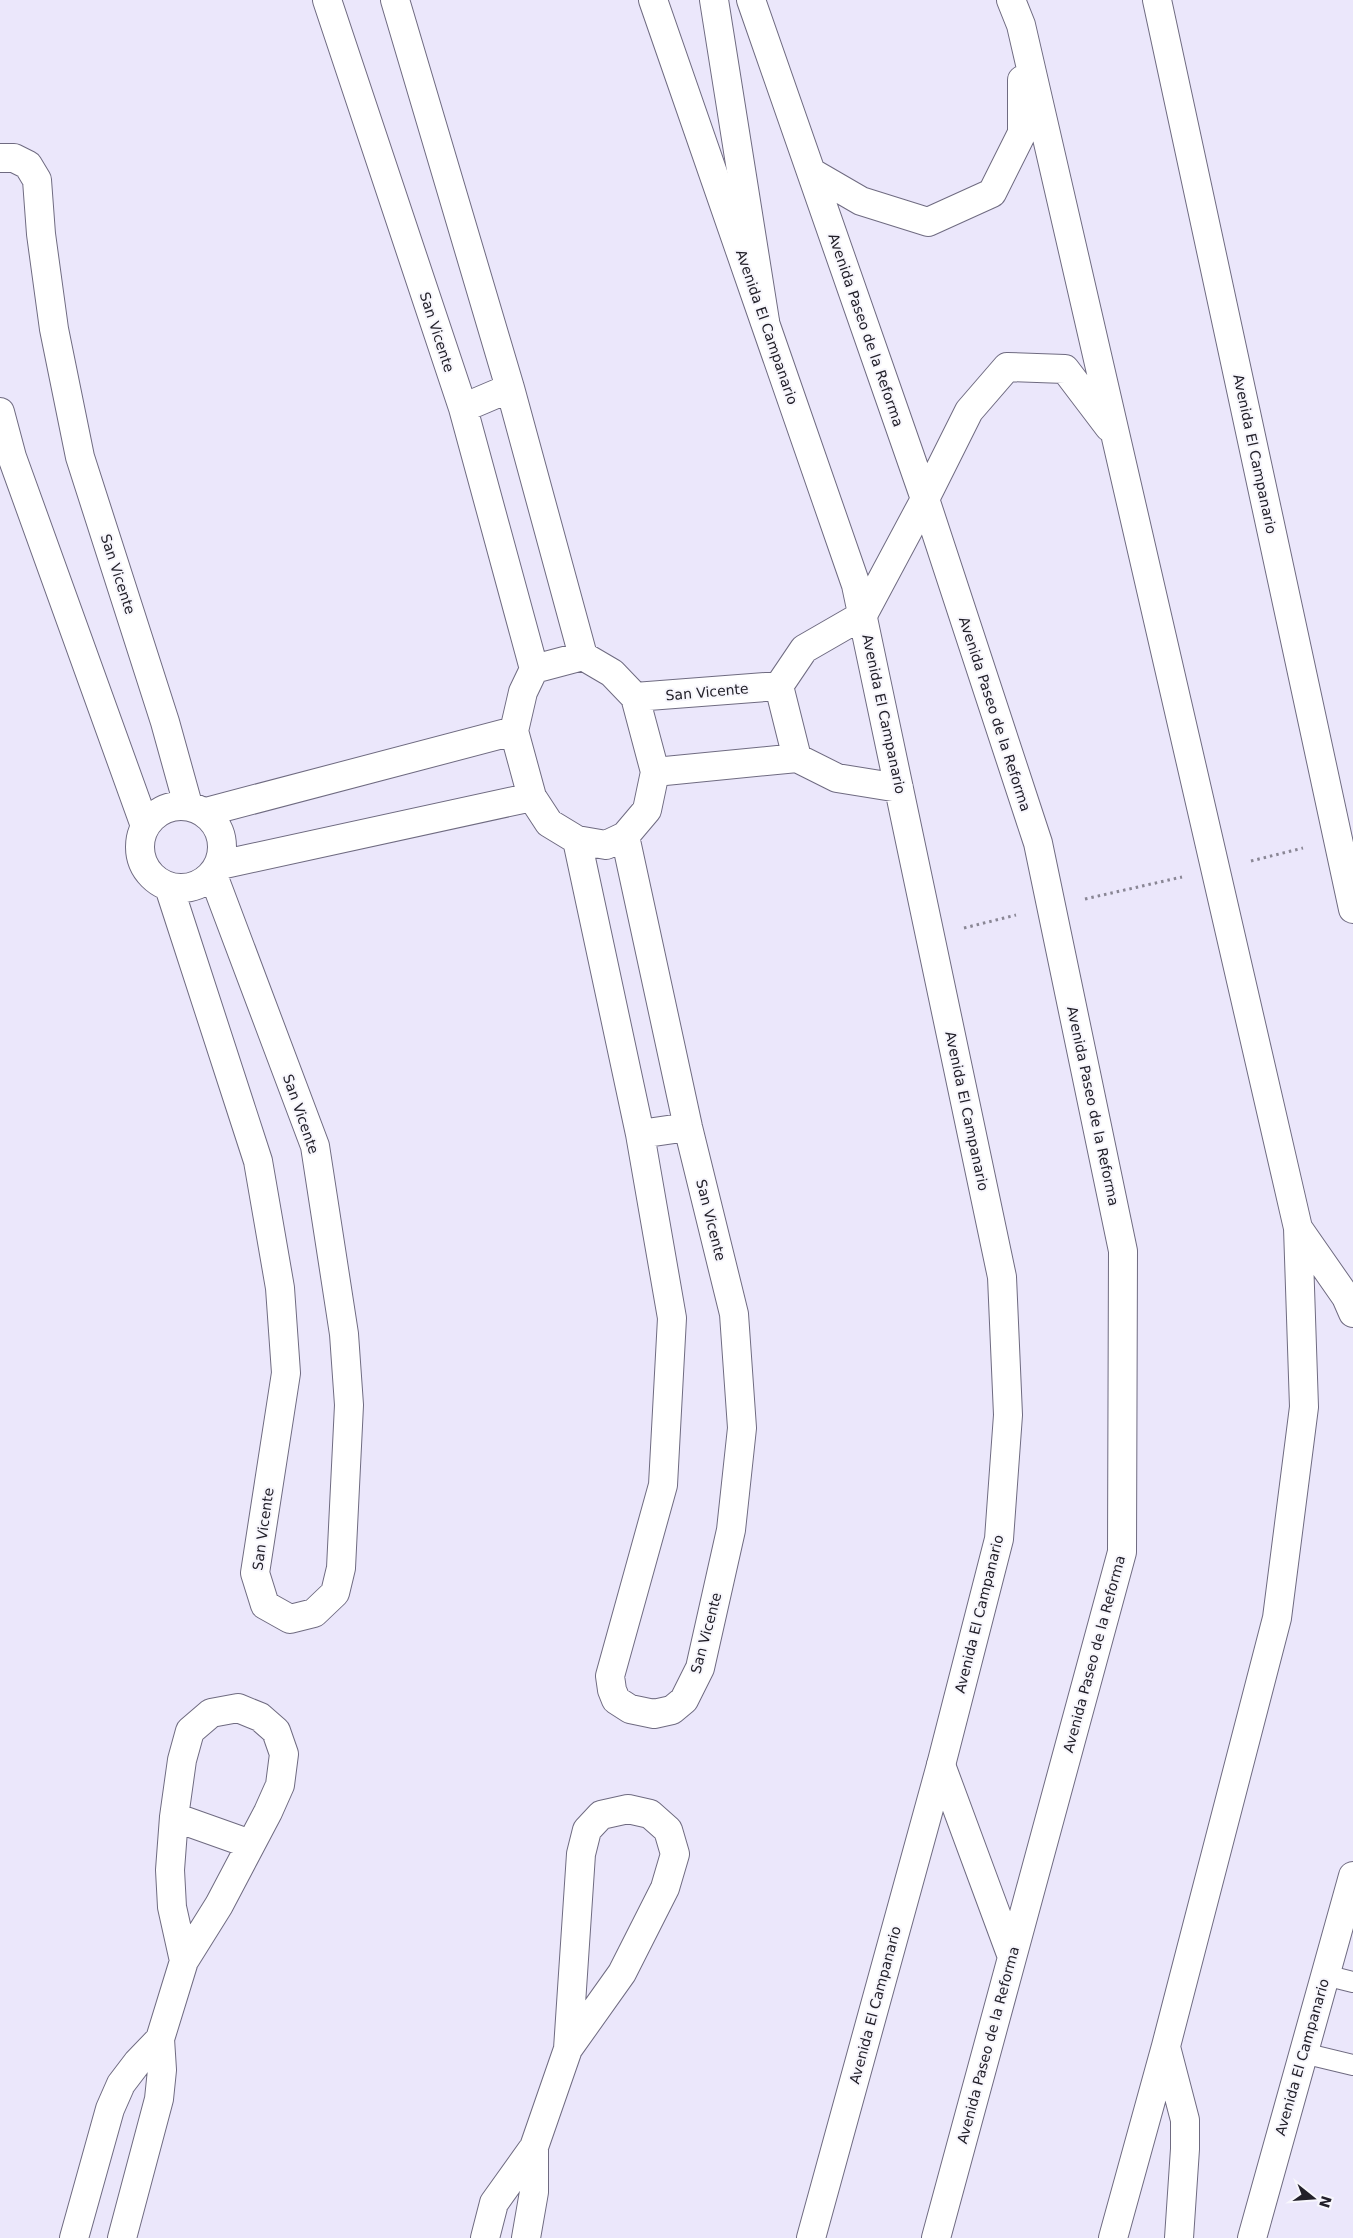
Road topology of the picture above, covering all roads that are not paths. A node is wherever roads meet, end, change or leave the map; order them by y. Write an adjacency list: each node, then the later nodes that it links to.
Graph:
1 (327, 0): 13 (street, San Vicente)
2 (396, 0): 12 (street)
3 (654, 0): 11 (street, Avenida El Campanario)
4 (714, 0): 11 (street)
5 (751, 0): 10 (street, Avenida Paseo de la Reforma)
6 (1011, 0): 8 (street)
7 (1157, 0): 33 (street, Avenida El Campanario)
8 (1021, 25): 10 (street); 15 (street)
9 (0, 158): 27 (street, San Vicente)
10 (811, 172): 16 (street, Avenida Paseo de la Reforma)
11 (765, 321): 17 (street, Avenida El Campanario)
12 (510, 388): 13 (street); 18 (street)
13 (463, 408): 19 (street, San Vicente)
14 (0, 412): 28 (street)
15 (1115, 434): 16 (street); 36 (street)
16 (925, 500): 17 (street); 42 (street, Avenida Paseo de la Reforma)
17 (863, 615): 20 (street); 25 (street, Avenida El Campanario)
18 (583, 656): 19 (street); 21 (street)
19 (534, 669): 22 (street)
20 (779, 686): 21 (street, San Vicente); 23 (street)
21 (636, 697): 24 (street)
22 (514, 731): 26 (street); 27 (street)
23 (797, 758): 24 (street); 25 (street)
24 (655, 772): 29 (street)
25 (899, 788): 38 (street, Avenida El Campanario)
26 (532, 797): 30 (street); 31 (street)
27 (197, 808): 28 (street); 31 (street)
28 (145, 826): 32 (street)
29 (626, 836): 30 (street); 34 (street, San Vicente)
30 (577, 840): 35 (street, San Vicente)
31 (216, 870): 32 (street); 32 (street, San Vicente)
32 (169, 887)
33 (1353, 909)
34 (688, 1127): 35 (street); 35 (street, San Vicente)
35 (640, 1134)
36 (1298, 1228): 37 (street); 47 (street)
37 (1353, 1313)
38 (941, 1765): 42 (street); 56 (street, Avenida El Campanario)
39 (174, 1817): 40 (street); 40 (street); 43 (street)
40 (250, 1844): 43 (street)
41 (1353, 1876): 44 (street, Avenida El Campanario)
42 (1012, 1957): 57 (street, Avenida Paseo de la Reforma)
43 (184, 1961): 46 (street)
44 (1325, 1975): 45 (lane); 49 (street, Avenida El Campanario)
45 (1353, 1982)
46 (160, 2039): 52 (street); 53 (street)
47 (1166, 2046): 58 (street); 59 (street)
48 (568, 2049): 48 (street); 51 (street)
49 (1303, 2053): 50 (lane); 60 (street, Avenida El Campanario)
50 (1353, 2065)
51 (534, 2148): 54 (street); 55 (street)
52 (74, 2238)
53 (122, 2238)
54 (485, 2238)
55 (526, 2238)
56 (811, 2238)
57 (936, 2238)
58 (1113, 2238)
59 (1179, 2238)
60 (1252, 2238)

